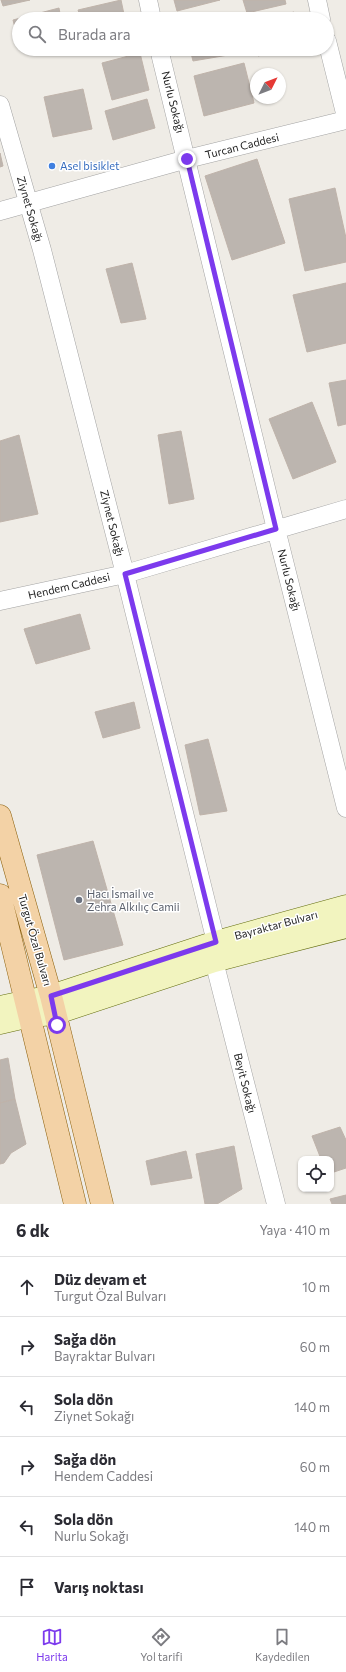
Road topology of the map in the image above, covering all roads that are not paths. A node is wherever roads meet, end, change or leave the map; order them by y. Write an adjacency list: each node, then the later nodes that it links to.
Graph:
1 (148, 0): 3 (street)
2 (317, 0): 4 (street)
3 (151, 12)
4 (320, 12)
5 (162, 56): 9 (street, Nurlu Sokağı)
6 (331, 56): 8 (street)
7 (0, 105): 10 (street, Ziynet Sokağı)
8 (346, 118): 9 (street, Turcan Caddesi)
9 (187, 159): 10 (street, Turcan Caddesi); 13 (street, Nurlu Sokağı)
10 (28, 204): 11 (street, Turcan Caddesi); 14 (street, Ziynet Sokağı)
11 (0, 211)
12 (346, 509): 13 (street, Hendem Caddesi)
13 (276, 529): 14 (street, Hendem Caddesi); 16 (street, Nurlu Sokağı)
14 (125, 574): 15 (street, Hendem Caddesi); 21 (street, Ziynet Sokağı)
15 (0, 601)
16 (346, 808)
17 (0, 816): 22 (main road, Turgut Özal Bulvarı)
18 (0, 895): 24 (main road, Turgut Özal Bulvarı)
19 (346, 906): 21 (street, Bayraktar Bulvarı)
20 (346, 927): 21 (street, Bayraktar Bulvarı)
21 (215, 952): 22 (street, Bayraktar Bulvarı); 28 (street, Beyit Sokağı)
22 (53, 1005): 24 (street, Bayraktar Bulvarı); 27 (main road, Turgut Özal Bulvarı)
23 (0, 1007): 24 (street, Bayraktar Bulvarı)
24 (28, 1008): 25 (street, Bayraktar Bulvarı); 26 (main road, Turgut Özal Bulvarı)
25 (0, 1024)
26 (75, 1204)
27 (102, 1204)
28 (276, 1204)

